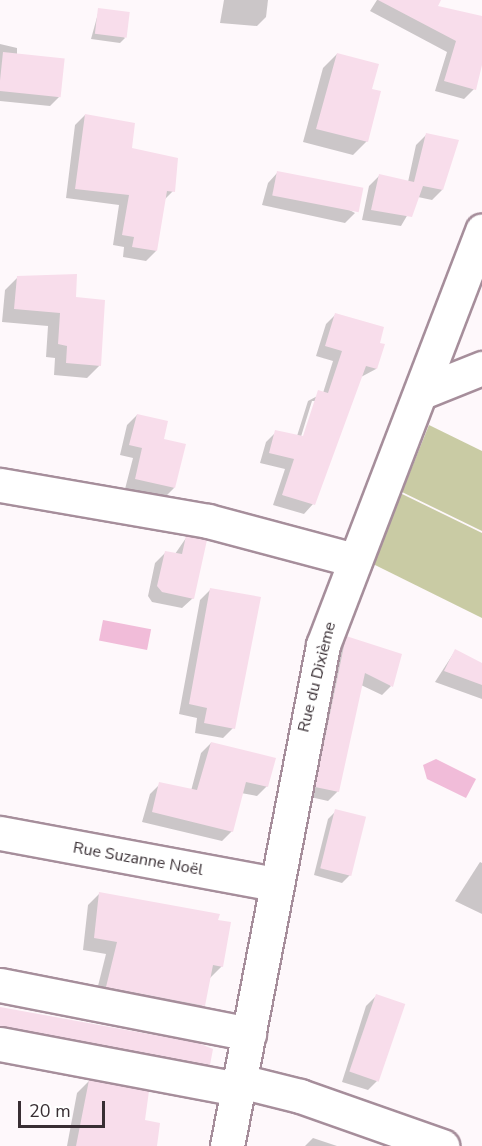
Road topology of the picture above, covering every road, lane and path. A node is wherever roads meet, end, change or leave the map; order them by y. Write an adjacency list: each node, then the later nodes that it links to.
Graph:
1 (482, 230): 2 (street, Rue du Dixième)
2 (474, 283): 4 (street, Rue du Dixième)
3 (482, 368): 4 (street)
4 (422, 392): 6 (street, Rue du Dixième)
5 (0, 485): 6 (street)
6 (355, 560): 8 (street, Rue du Dixième)
7 (0, 833): 8 (street, Rue Suzanne Noël)
8 (276, 884): 10 (street, Rue du Dixième)
9 (0, 985): 10 (street)
10 (249, 1034): 12 (street, Rue du Dixième)
11 (0, 1044): 12 (street)
12 (239, 1085): 13 (street, Rue du Dixième); 14 (street)
13 (227, 1146)
14 (442, 1146)

